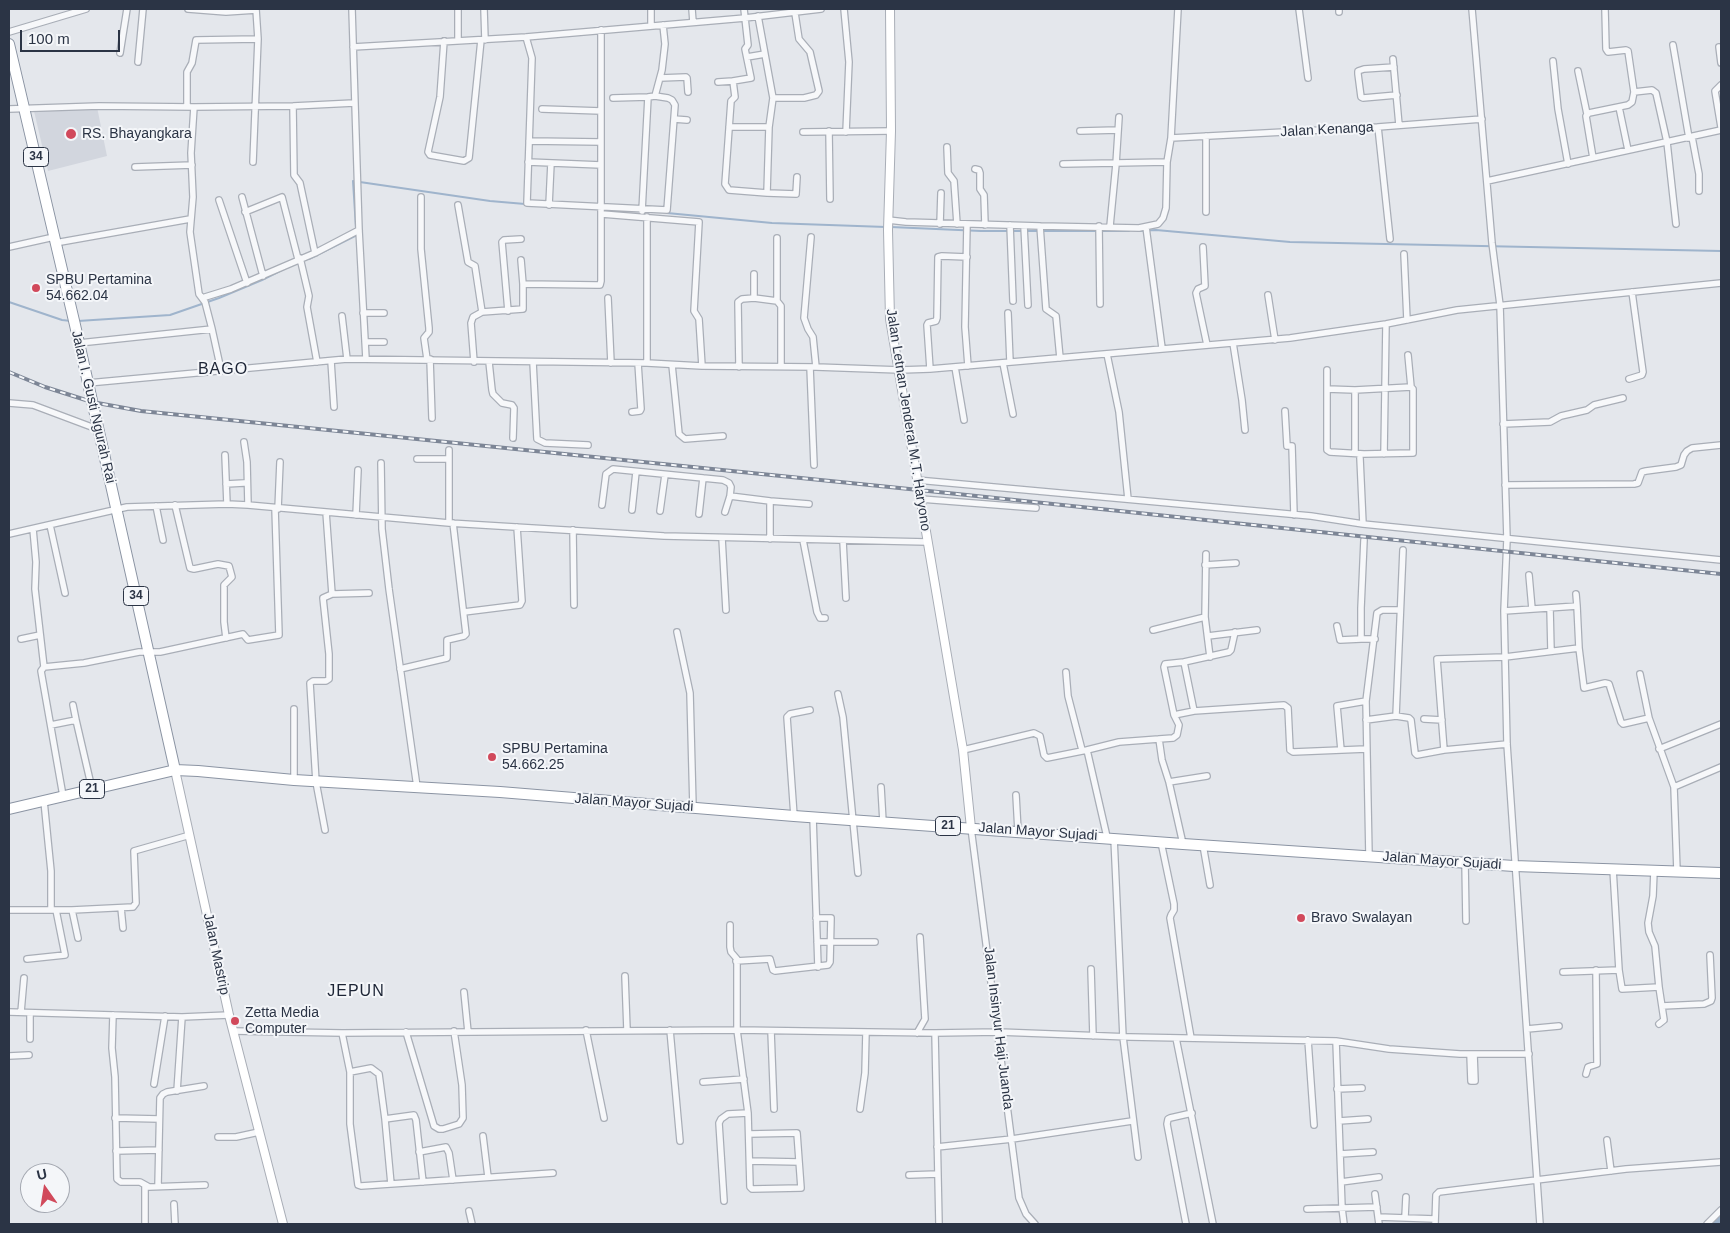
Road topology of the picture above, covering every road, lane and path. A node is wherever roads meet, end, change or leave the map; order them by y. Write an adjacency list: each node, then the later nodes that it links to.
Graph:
1 (86, 9): 26 (street)
2 (126, 9): 36 (street)
3 (143, 9): 41 (street)
4 (188, 9): 5 (street)
5 (256, 9): 28 (street)
6 (352, 9): 34 (street)
7 (458, 9): 31 (street)
8 (484, 9): 29 (street)
9 (651, 9): 24 (street)
10 (692, 9): 22 (street)
11 (744, 9): 21 (street)
12 (821, 9): 19 (street)
13 (844, 9): 82 (street)
14 (890, 9): 77 (main road, Jalan Letnan Jenderal M.T. Haryono)
15 (1178, 9): 84 (street)
16 (1300, 9): 46 (street)
17 (1472, 9): 70 (street)
18 (1605, 9): 51 (street)
19 (791, 11): 20 (street); 56 (street)
20 (758, 16): 21 (street); 37 (street)
21 (745, 18): 22 (street); 38 (street)
22 (693, 22): 23 (street)
23 (663, 25): 24 (street); 45 (street)
24 (651, 26): 25 (street)
25 (601, 30): 27 (street); 66 (street)
26 (9, 32)
27 (526, 37): 29 (street); 86 (street)
28 (258, 39): 58 (street); 60 (street)
29 (483, 40): 30 (street); 31 (street)
30 (444, 41): 31 (street); 34 (street)
31 (458, 41)
32 (9, 44): 63 (highway, Jalan I. Gusti Ngurah Rai / 34)
33 (1673, 45): 85 (street)
34 (353, 47): 57 (street)
35 (1719, 47): 42 (street)
36 (120, 53)
37 (765, 54): 38 (street); 56 (street)
38 (747, 57): 47 (street)
39 (1393, 59): 43 (street)
40 (1553, 61): 98 (street)
41 (138, 62)
42 (1721, 64)
43 (1394, 67): 52 (street); 52 (street)
44 (1578, 71): 67 (street)
45 (660, 78): 50 (street); 53 (street)
46 (1308, 78)
47 (733, 81): 48 (street); 73 (street)
48 (718, 82)
49 (1721, 85): 76 (street)
50 (688, 92)
51 (1634, 92): 62 (street); 88 (street)
52 (1397, 95): 72 (street)
53 (655, 96): 54 (street); 69 (street)
54 (648, 97): 55 (street); 117 (street)
55 (613, 98)
56 (773, 98): 74 (street)
57 (354, 103): 59 (street); 130 (street)
58 (255, 106): 59 (street); 61 (street); 92 (street)
59 (292, 106): 139 (street)
60 (187, 107): 61 (street); 63 (street)
61 (194, 107): 99 (street)
62 (1619, 107): 67 (street); 90 (street)
63 (24, 108): 64 (street); 136 (highway, Jalan I. Gusti Ngurah Rai / 34)
64 (9, 109)
65 (542, 109): 66 (street)
66 (601, 111): 87 (street)
67 (1587, 114): 91 (street)
68 (1119, 117): 78 (street)
69 (674, 119): 71 (street); 117 (street)
70 (1482, 119): 72 (street, Jalan Kenanga); 104 (street)
71 (688, 120)
72 (1399, 125): 75 (street, Jalan Kenanga)
73 (729, 127): 74 (street); 106 (street)
74 (769, 127): 106 (street)
75 (1378, 128): 83 (street, Jalan Kenanga); 135 (street)
76 (1721, 129): 85 (street)
77 (891, 130): 82 (street); 119 (main road, Jalan Letnan Jenderal M.T. Haryono)
78 (1118, 130): 80 (street); 97 (street)
79 (829, 131): 81 (street); 82 (street); 110 (street)
80 (1080, 131)
81 (803, 132)
82 (846, 132)
83 (1206, 136): 84 (street, Jalan Kenanga); 116 (street)
84 (1171, 138): 94 (street)
85 (1690, 138): 88 (street); 105 (street)
86 (529, 142): 87 (street); 93 (street)
87 (601, 142): 100 (street)
88 (1667, 142): 90 (street); 122 (street)
89 (947, 147): 121 (street)
90 (1628, 150): 91 (street)
91 (1593, 158): 98 (street)
92 (253, 162)
93 (528, 162): 95 (street); 113 (street)
94 (1167, 162): 97 (street); 129 (street)
95 (551, 163): 100 (street); 113 (street)
96 (1063, 164): 97 (street)
97 (1116, 164): 125 (street)
98 (1568, 164): 104 (street)
99 (192, 165): 101 (street); 118 (street)
100 (601, 165): 114 (street)
101 (135, 166)
102 (975, 169): 123 (street)
103 (796, 177): 106 (street)
104 (1487, 181): 158 (street)
105 (1699, 191)
106 (767, 193)
107 (941, 194): 120 (street)
108 (242, 197): 115 (street)
109 (421, 197): 180 (street)
110 (830, 199)
111 (219, 200): 146 (street)
112 (458, 205): 160 (street)
113 (549, 205): 114 (street)
114 (602, 210): 117 (street); 148 (street)
115 (245, 212): 143 (street); 145 (street)
116 (1206, 212)
117 (643, 213): 189 (street); 192 (street)
118 (190, 219): 136 (street); 155 (street)
119 (888, 224): 120 (street); 200 (main road, Jalan Letnan Jenderal M.T. Haryono)
120 (940, 224): 121 (street)
121 (957, 224): 127 (street)
122 (1676, 224)
123 (985, 225): 126 (street); 127 (street)
124 (1098, 226): 125 (street); 131 (street); 156 (street)
125 (1110, 226): 129 (street)
126 (1010, 227): 128 (street); 154 (street)
127 (967, 228): 141 (street)
128 (1024, 228): 131 (street); 157 (street)
129 (1146, 230): 174 (street)
130 (357, 231): 139 (street); 161 (street)
131 (1040, 231): 177 (street)
132 (811, 237): 196 (street)
133 (777, 238): 153 (street)
134 (521, 239): 159 (street)
135 (1390, 239)
136 (55, 240): 137 (street); 171 (highway, Jalan I. Gusti Ngurah Rai / 34)
137 (9, 247)
138 (1203, 247): 173 (street)
139 (315, 253): 143 (street)
140 (1404, 254): 165 (street)
141 (967, 257): 194 (street); 198 (street)
142 (521, 260): 148 (street)
143 (300, 261): 145 (street); 182 (street)
144 (754, 274): 152 (street)
145 (263, 276): 146 (street)
146 (247, 282): 155 (street)
147 (1721, 283): 149 (street)
148 (523, 284): 159 (street)
149 (1632, 292): 158 (street); 202 (street)
150 (1268, 295): 168 (street)
151 (608, 298): 187 (street)
152 (754, 298): 153 (street); 195 (street)
153 (777, 301): 193 (street)
154 (1013, 301)
155 (205, 302): 167 (street)
156 (1100, 304)
157 (1028, 305)
158 (1500, 306): 165 (street); 216 (street)
159 (508, 311): 160 (street)
160 (482, 312): 183 (street)
161 (363, 313): 162 (street); 169 (street)
162 (384, 313)
163 (1008, 313): 186 (street)
164 (342, 316): 178 (street)
165 (1407, 320): 166 (street)
166 (1386, 324): 168 (street); 205 (street)
167 (212, 329): 171 (street); 199 (street)
168 (1275, 340): 172 (street)
169 (365, 342): 170 (street); 179 (street)
170 (384, 342)
171 (79, 343): 203 (highway, Jalan I. Gusti Ngurah Rai)
172 (1233, 343): 173 (street); 218 (street)
173 (1207, 345): 174 (street)
174 (1162, 348): 175 (street)
175 (1107, 354): 177 (street); 245 (street)
176 (1408, 355): 204 (street)
177 (1060, 358): 186 (street)
178 (347, 359): 179 (street); 181 (street)
179 (366, 359): 180 (street)
180 (428, 359): 183 (street); 214 (street)
181 (331, 361): 182 (street); 210 (street)
182 (317, 362): 199 (street)
183 (474, 362): 184 (street)
184 (490, 362): 185 (street); 220 (street)
185 (533, 362): 187 (street); 223 (street)
186 (1010, 362): 190 (street)
187 (612, 363): 188 (street)
188 (638, 363): 189 (street); 212 (street)
189 (647, 363): 191 (street)
190 (1003, 363): 194 (street); 213 (street)
191 (672, 365): 192 (street); 219 (street)
192 (702, 366): 195 (street)
193 (781, 366): 195 (street); 196 (street)
194 (968, 366): 197 (street)
195 (739, 367)
196 (813, 367): 200 (street); 234 (street)
197 (955, 367): 198 (street); 215 (street)
198 (930, 369): 200 (street)
199 (220, 370): 203 (street)
200 (900, 370): 239 (main road, Jalan Letnan Jenderal M.T. Haryono)
201 (1327, 370): 206 (street)
202 (1629, 379)
203 (88, 383): 217 (highway, Jalan I. Gusti Ngurah Rai)
204 (1411, 387): 205 (street); 227 (street)
205 (1386, 388): 207 (street); 227 (street)
206 (1327, 389): 207 (street); 229 (street)
207 (1355, 390): 229 (street)
208 (1623, 398): 216 (street)
209 (9, 403): 217 (street)
210 (334, 407)
211 (1285, 411): 224 (street)
212 (632, 412)
213 (1013, 414)
214 (432, 418)
215 (964, 420)
216 (1503, 424): 242 (street)
217 (96, 425): 255 (highway, Jalan I. Gusti Ngurah Rai / 34)
218 (1245, 430)
219 (723, 436)
220 (513, 438)
221 (244, 442): 250 (street)
222 (1721, 445): 242 (street)
223 (588, 446)
224 (1292, 446): 225 (street); 262 (street)
225 (1300, 446)
226 (449, 450): 231 (street)
227 (1384, 454): 229 (street)
228 (225, 455): 241 (street)
229 (1357, 455): 265 (street)
230 (417, 459): 231 (street)
231 (449, 459): 264 (street)
232 (280, 462): 253 (street)
233 (381, 463): 263 (street)
234 (814, 466)
235 (358, 470): 261 (street)
236 (636, 472): 237 (street); 251 (street); 256 (street)
237 (665, 475): 238 (street); 257 (street)
238 (703, 478): 243 (street); 260 (street)
239 (917, 480): 244 (main road, Jalan Letnan Jenderal M.T. Haryono); 245 (street)
240 (244, 483): 241 (street)
241 (226, 484): 247 (street)
242 (1505, 485): 273 (street)
243 (730, 496): 246 (street); 259 (street)
244 (921, 498): 254 (street); 278 (main road, Jalan Letnan Jenderal M.T. Haryono)
245 (1128, 499): 262 (street)
246 (770, 501): 248 (street); 272 (street)
247 (227, 504): 249 (street); 250 (street)
248 (810, 504)
249 (175, 505): 252 (street); 307 (street)
250 (248, 505): 253 (street)
251 (602, 505)
252 (156, 506): 255 (street); 274 (street)
253 (277, 508): 258 (street); 307 (street)
254 (1036, 508)
255 (116, 510): 266 (street); 312 (highway, Jalan I. Gusti Ngurah Rai / 34)
256 (632, 510)
257 (660, 511)
258 (326, 512): 261 (street); 287 (street)
259 (725, 512)
260 (699, 514)
261 (356, 515): 263 (street)
262 (1294, 515): 265 (street)
263 (381, 517): 264 (street); 318 (street)
264 (451, 523): 267 (street); 297 (street)
265 (1363, 524): 273 (street)
266 (50, 525): 268 (street); 285 (street)
267 (517, 527): 269 (street); 297 (street)
268 (33, 529): 270 (street); 305 (street)
269 (573, 530): 271 (street); 290 (street)
270 (9, 534)
271 (722, 538): 272 (street); 294 (street)
272 (770, 539): 275 (street)
273 (1507, 539): 281 (street); 296 (street)
274 (163, 540)
275 (803, 540): 277 (street); 299 (street)
276 (1364, 540): 309 (street)
277 (843, 541): 278 (street); 289 (street)
278 (927, 542): 340 (main road, Jalan Letnan Jenderal M.T. Haryono)
279 (1403, 550): 295 (street)
280 (1206, 554): 283 (street)
281 (1721, 560)
282 (1236, 563): 283 (street)
283 (1206, 565): 298 (street)
284 (1530, 575): 292 (street)
285 (65, 593)
286 (369, 593): 287 (street)
287 (332, 594): 348 (street)
288 (1576, 594): 291 (street)
289 (846, 598)
290 (574, 605)
291 (1576, 606): 293 (street); 311 (street)
292 (1532, 608): 293 (street); 296 (street)
293 (1550, 608): 313 (street)
294 (726, 610)
295 (1400, 610): 310 (street); 328 (street)
296 (1504, 611): 315 (street)
297 (464, 612): 318 (street)
298 (1205, 616): 301 (street); 306 (street)
299 (826, 618)
300 (1337, 626): 309 (street)
301 (1153, 630)
302 (1258, 630): 304 (street)
303 (677, 632): 357 (street)
304 (1235, 632): 306 (street); 314 (street)
305 (40, 635): 308 (street); 317 (street)
306 (1208, 636): 314 (street)
307 (226, 638): 312 (street)
308 (21, 639)
309 (1361, 639): 310 (street)
310 (1375, 639): 322 (street)
311 (1579, 648): 313 (street); 329 (street)
312 (149, 651): 317 (street); 345 (highway, Jalan I. Gusti Ngurah Rai / 34)
313 (1551, 651): 315 (street)
314 (1210, 657): 316 (street)
315 (1505, 657): 333 (street); 337 (street)
316 (1184, 662): 326 (street); 327 (street)
317 (44, 667): 335 (street)
318 (400, 669): 350 (street)
319 (1066, 672): 341 (street)
320 (1640, 674): 329 (street)
321 (838, 694): 361 (street)
322 (1366, 701): 332 (street); 342 (street)
323 (73, 705): 331 (street)
324 (294, 709): 347 (street)
325 (810, 710): 359 (street)
326 (1194, 711): 327 (street); 342 (street)
327 (1174, 715): 336 (street)
328 (1396, 716): 332 (street); 343 (street)
329 (1649, 718): 339 (street)
330 (1424, 719): 333 (street)
331 (76, 720): 335 (street); 353 (street)
332 (1366, 720): 338 (street)
333 (1442, 720): 343 (street)
334 (1721, 724): 339 (street)
335 (51, 725): 355 (street)
336 (1159, 739): 341 (street); 349 (street)
337 (1507, 744): 343 (street); 373 (street)
338 (1366, 749): 342 (street); 371 (street)
339 (1659, 749): 352 (street)
340 (963, 750): 341 (street); 363 (main road, Jalan Letnan Jenderal M.T. Haryono)
341 (1085, 750): 367 (street)
342 (1341, 750)
343 (1444, 750)
344 (1721, 768): 352 (street)
345 (175, 770): 347 (highway, Jalan Mayor Sujadi / 21); 353 (highway, 21); 366 (main road, Jalan Mastrip)
346 (1208, 776): 349 (street)
347 (294, 780): 348 (highway, Jalan Mayor Sujadi / 21)
348 (316, 782): 350 (highway, Jalan Mayor Sujadi / 21); 364 (street)
349 (1169, 782): 369 (street)
350 (417, 787): 357 (highway, Jalan Mayor Sujadi / 21)
351 (881, 787): 362 (street)
352 (1674, 787): 376 (street)
353 (92, 789): 355 (highway, 21)
354 (1016, 795): 365 (street)
355 (63, 796): 356 (highway, 21)
356 (44, 801): 358 (highway, 21); 382 (street)
357 (693, 807): 359 (highway, Jalan Mayor Sujadi / 21)
358 (9, 809)
359 (794, 816): 360 (highway, Jalan Mayor Sujadi / 21)
360 (814, 817): 361 (highway, Jalan Mayor Sujadi / 21); 384 (street)
361 (852, 820): 362 (highway, Jalan Mayor Sujadi / 21); 377 (street)
362 (883, 822): 363 (highway, Jalan Mayor Sujadi / 21)
363 (971, 828): 365 (highway, Jalan Mayor Sujadi / 21); 426 (street, Jalan Insinyur Haji Juanda)
364 (325, 830)
365 (1018, 831): 367 (highway, Jalan Mayor Sujadi / 21)
366 (190, 835): 380 (street); 410 (main road, Jalan Mastrip)
367 (1111, 838): 368 (highway, Jalan Mayor Sujadi / 21); 431 (street)
368 (1161, 842): 369 (highway, Jalan Mayor Sujadi / 21); 433 (street)
369 (1183, 844): 370 (highway, Jalan Mayor Sujadi / 21)
370 (1203, 845): 371 (highway, Jalan Mayor Sujadi / 21); 379 (street)
371 (1369, 856): 372 (highway, Jalan Mayor Sujadi / 21)
372 (1465, 862): 373 (highway, Jalan Mayor Sujadi / 21); 385 (street)
373 (1514, 866): 374 (highway, Jalan Mayor Sujadi / 21); 415 (street)
374 (1612, 869): 375 (highway, Jalan Mayor Sujadi / 21); 399 (street)
375 (1654, 870): 376 (highway, Jalan Mayor Sujadi / 21); 403 (street)
376 (1677, 872): 378 (highway, Jalan Mayor Sujadi / 21)
377 (858, 873)
378 (1721, 873)
379 (1210, 885)
380 (121, 908): 383 (street); 387 (street)
381 (9, 910): 382 (street)
382 (54, 910): 383 (street); 394 (street)
383 (72, 910): 389 (street)
384 (816, 918): 390 (street); 392 (street)
385 (1466, 921)
386 (730, 925): 395 (street)
387 (123, 928)
388 (920, 937): 428 (street)
389 (78, 938)
390 (817, 942): 392 (street); 396 (street)
391 (875, 942): 392 (street)
392 (830, 943): 396 (street)
393 (1710, 955): 405 (street)
394 (27, 959)
395 (736, 962): 396 (street); 419 (street)
396 (818, 967)
397 (1091, 970): 430 (street)
398 (1596, 970): 399 (street); 400 (street); 441 (street)
399 (1618, 970): 403 (street)
400 (1563, 972)
401 (625, 976): 417 (street)
402 (24, 978): 407 (street)
403 (1659, 987): 405 (street)
404 (464, 992): 424 (street)
405 (1662, 1006): 413 (street)
406 (9, 1012): 407 (street)
407 (21, 1012): 408 (street)
408 (30, 1013): 409 (street); 434 (street)
409 (113, 1015): 411 (street); 453 (street)
410 (228, 1015): 412 (street); 420 (main road, Jalan Mastrip)
411 (165, 1016): 412 (street); 444 (street)
412 (182, 1017): 448 (street)
413 (1659, 1024)
414 (1559, 1026): 415 (street)
415 (1527, 1029): 437 (street)
416 (586, 1030): 417 (street); 424 (street); 455 (street)
417 (627, 1030): 418 (street)
418 (670, 1030): 419 (street); 467 (street)
419 (737, 1030): 422 (street); 442 (street)
420 (233, 1031): 427 (street); 461 (main road, Jalan Mastrip)
421 (454, 1031): 423 (street); 423 (street); 424 (street)
422 (771, 1031): 425 (street); 449 (street)
423 (406, 1032): 427 (street)
424 (468, 1032)
425 (866, 1032): 428 (street); 450 (street)
426 (999, 1032): 429 (street); 430 (street); 465 (street, Jalan Insinyur Haji Juanda)
427 (342, 1033): 440 (street)
428 (917, 1033): 429 (street)
429 (935, 1033): 468 (street)
430 (1093, 1036): 431 (street)
431 (1122, 1037): 432 (street); 458 (street)
432 (1176, 1038): 433 (street); 452 (street)
433 (1191, 1038): 435 (street)
434 (30, 1039)
435 (1308, 1040): 436 (street); 460 (street)
436 (1336, 1041): 437 (street); 447 (street)
437 (1529, 1054): 485 (street)
438 (29, 1055): 439 (street)
439 (9, 1056)
440 (350, 1072): 454 (street); 488 (street)
441 (1586, 1074)
442 (744, 1079): 443 (street); 451 (street)
443 (703, 1082)
444 (154, 1084)
445 (204, 1086): 448 (street)
446 (1362, 1088): 447 (street)
447 (1337, 1089): 459 (street)
448 (177, 1091): 456 (street)
449 (774, 1109)
450 (860, 1109)
451 (748, 1113): 462 (street); 494 (street)
452 (1192, 1113): 510 (street); 511 (street)
453 (115, 1118): 456 (street); 469 (street)
454 (385, 1118): 471 (street); 488 (street)
455 (604, 1118)
456 (159, 1119): 470 (street)
457 (1368, 1119): 459 (street)
458 (1132, 1121): 465 (street); 474 (street)
459 (1338, 1121): 473 (street)
460 (1314, 1125)
461 (259, 1132): 464 (street); 506 (main road, Jalan Mastrip)
462 (749, 1134): 475 (street); 476 (street)
463 (483, 1136): 482 (street)
464 (218, 1137)
465 (1012, 1139): 468 (street); 509 (street, Jalan Insinyur Haji Juanda)
466 (1607, 1140): 478 (street)
467 (680, 1141)
468 (937, 1147): 480 (street)
469 (116, 1150): 470 (street); 489 (street)
470 (159, 1150): 491 (street)
471 (419, 1152): 484 (street); 486 (street)
472 (1373, 1152): 473 (street)
473 (1340, 1154): 487 (street)
474 (1138, 1157)
475 (750, 1161): 476 (street); 476 (street)
476 (799, 1162)
477 (1721, 1162): 478 (street)
478 (1611, 1171): 485 (street)
479 (553, 1173): 482 (street)
480 (938, 1174): 481 (street); 508 (street)
481 (909, 1175)
482 (488, 1177): 484 (street)
483 (1379, 1177): 487 (street)
484 (453, 1180): 486 (street)
485 (1538, 1180): 503 (street); 514 (street)
486 (423, 1182): 488 (street)
487 (1341, 1182): 497 (street)
488 (391, 1184)
489 (145, 1185): 491 (street); 504 (street)
490 (205, 1185): 491 (street)
491 (158, 1186)
492 (1375, 1194): 496 (street)
493 (1406, 1197): 502 (street)
494 (724, 1201)
495 (174, 1204): 505 (street)
496 (1377, 1207): 497 (street); 501 (street)
497 (1342, 1208): 498 (street); 512 (street)
498 (1307, 1209)
499 (1721, 1210): 515 (street)
500 (468, 1211): 507 (street)
501 (1378, 1217): 502 (street); 513 (street)
502 (1406, 1217): 503 (street)
503 (1435, 1222)
504 (145, 1224)
505 (175, 1224)
506 (283, 1224)
507 (472, 1224)
508 (939, 1224)
509 (1034, 1224)
510 (1186, 1224)
511 (1213, 1224)
512 (1344, 1224)
513 (1379, 1224)
514 (1540, 1224)
515 (1707, 1224)

